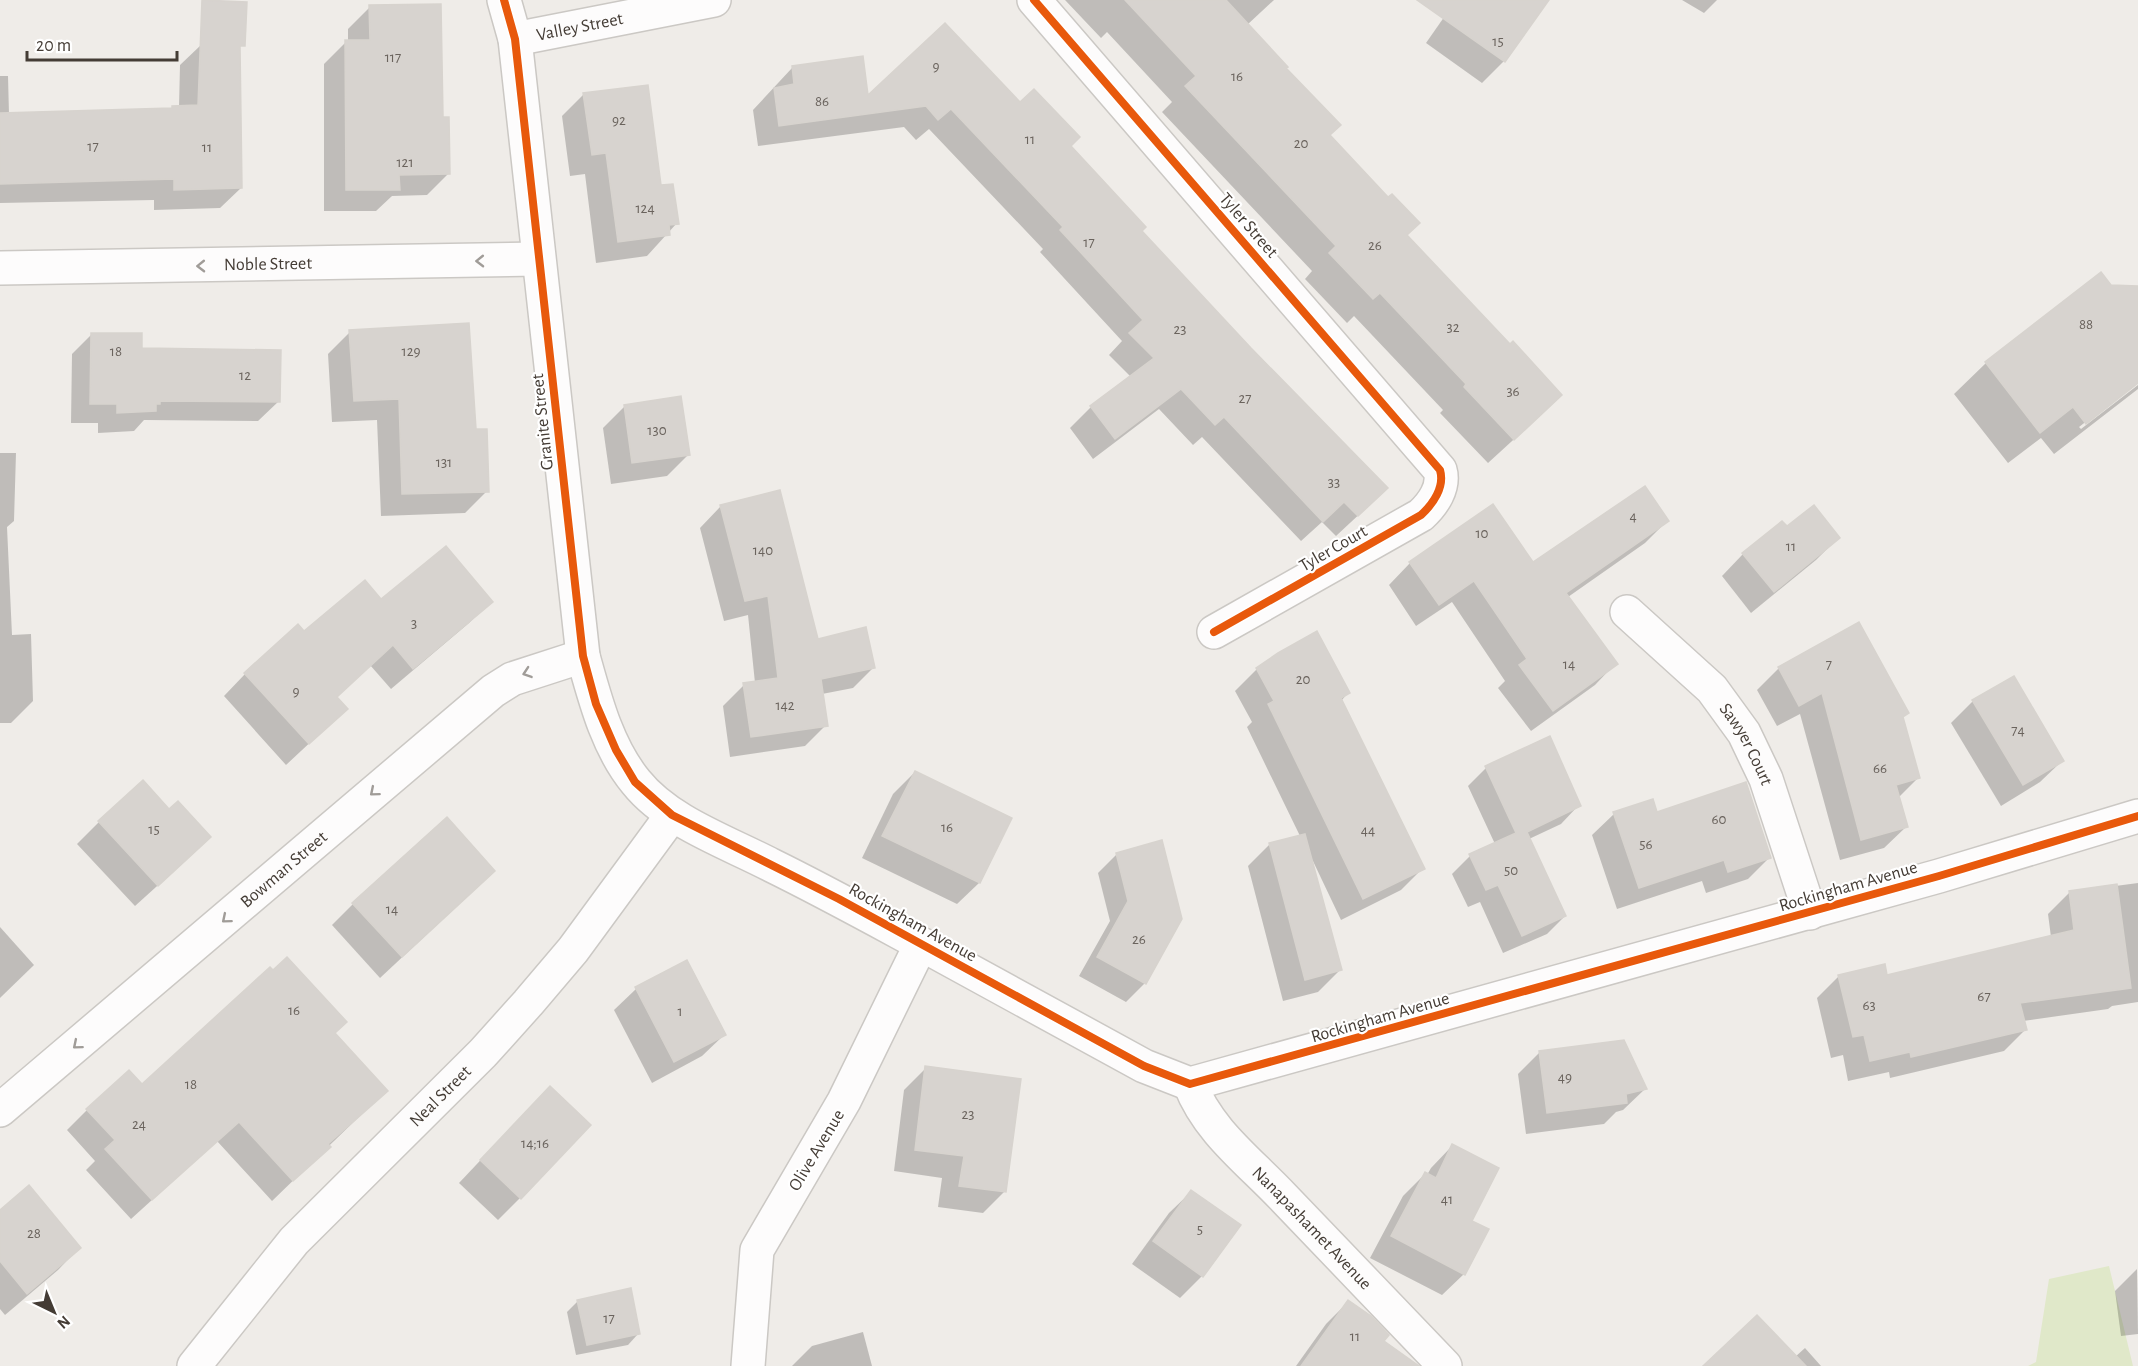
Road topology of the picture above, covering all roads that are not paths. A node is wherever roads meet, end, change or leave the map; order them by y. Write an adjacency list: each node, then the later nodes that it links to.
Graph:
1 (504, 0): 4 (street, Granite Street)
2 (714, 0): 4 (street, Valley Street)
3 (1034, 0): 7 (street, Tyler Street)
4 (515, 39): 5 (street, Granite Street)
5 (538, 260): 6 (street, Noble Street, one-way to 6); 10 (street, Granite Street)
6 (0, 268)
7 (1440, 470): 9 (street, Tyler Court)
8 (1627, 612): 13 (street, Sawyer Court)
9 (1214, 632)
10 (583, 657): 11 (street, Granite Street); 16 (street, Bowman Street, one-way to 16)
11 (672, 815): 14 (street, Rockingham Avenue); 17 (street, Neal Street)
12 (2138, 816): 13 (street, Rockingham Avenue)
13 (1810, 913): 15 (street, Rockingham Avenue)
14 (921, 944): 15 (street, Rockingham Avenue); 18 (street, Olive Avenue)
15 (1190, 1084): 19 (street, Nanapashamet Avenue)
16 (0, 1110)
17 (194, 1366)
18 (748, 1366)
19 (1445, 1366)

